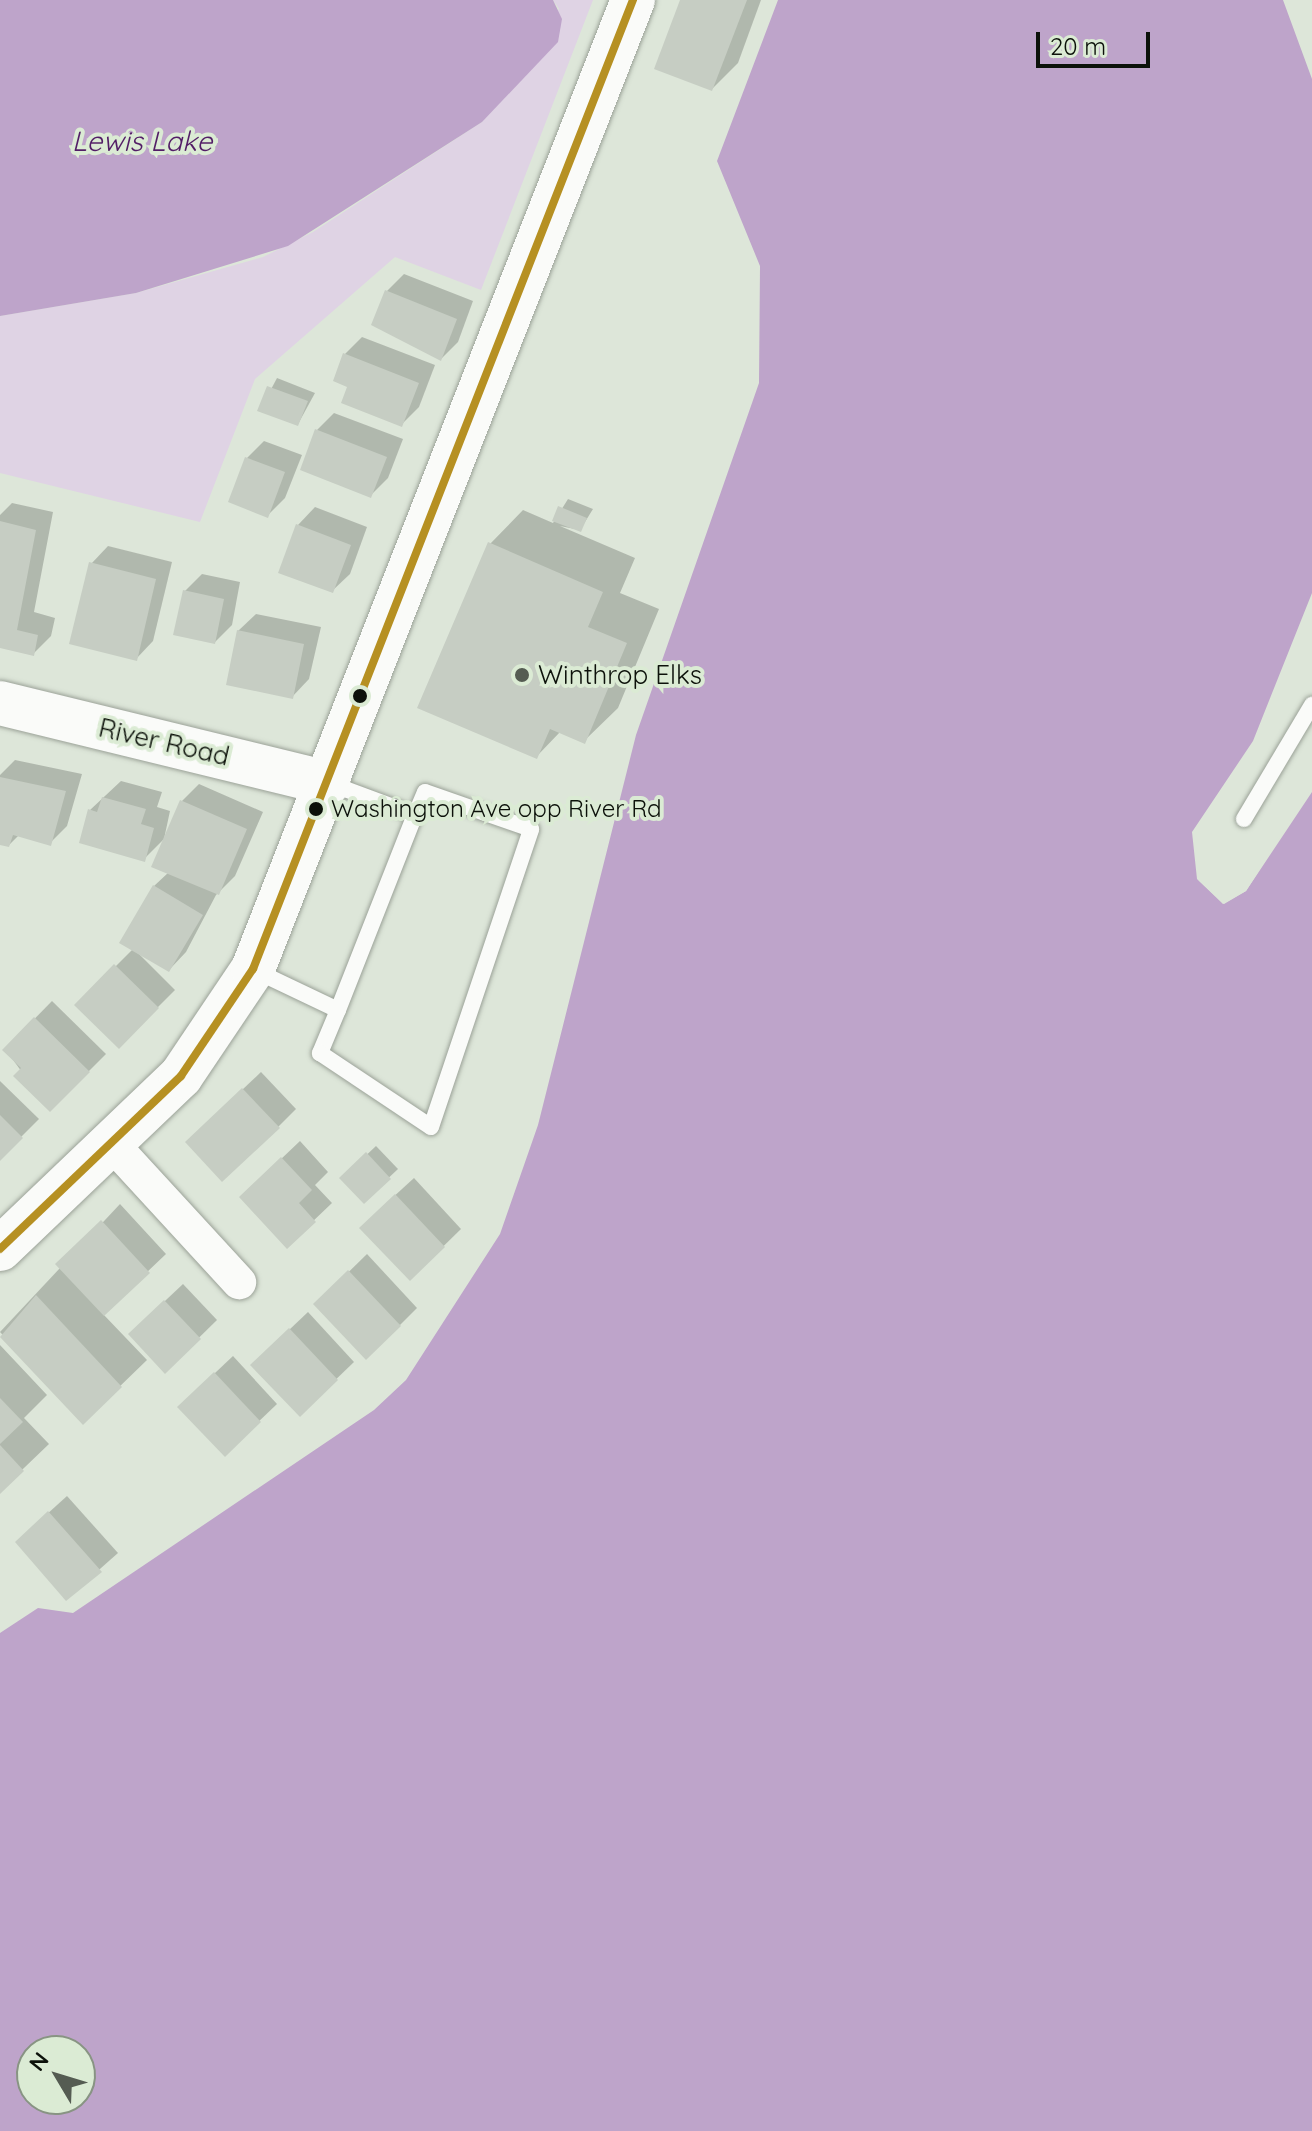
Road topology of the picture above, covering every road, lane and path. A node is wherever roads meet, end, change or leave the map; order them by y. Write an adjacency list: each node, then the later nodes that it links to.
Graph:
1 (633, 0): 4 (main road)
2 (0, 703): 4 (main road, River Road)
3 (1312, 705): 6 (lane)
4 (328, 783): 5 (lane); 7 (main road)
5 (415, 815): 8 (lane); 8 (lane)
6 (1244, 819)
7 (253, 969): 8 (lane); 9 (main road)
8 (338, 1010)
9 (112, 1144): 10 (main road); 11 (street)
10 (0, 1249)
11 (239, 1282)

